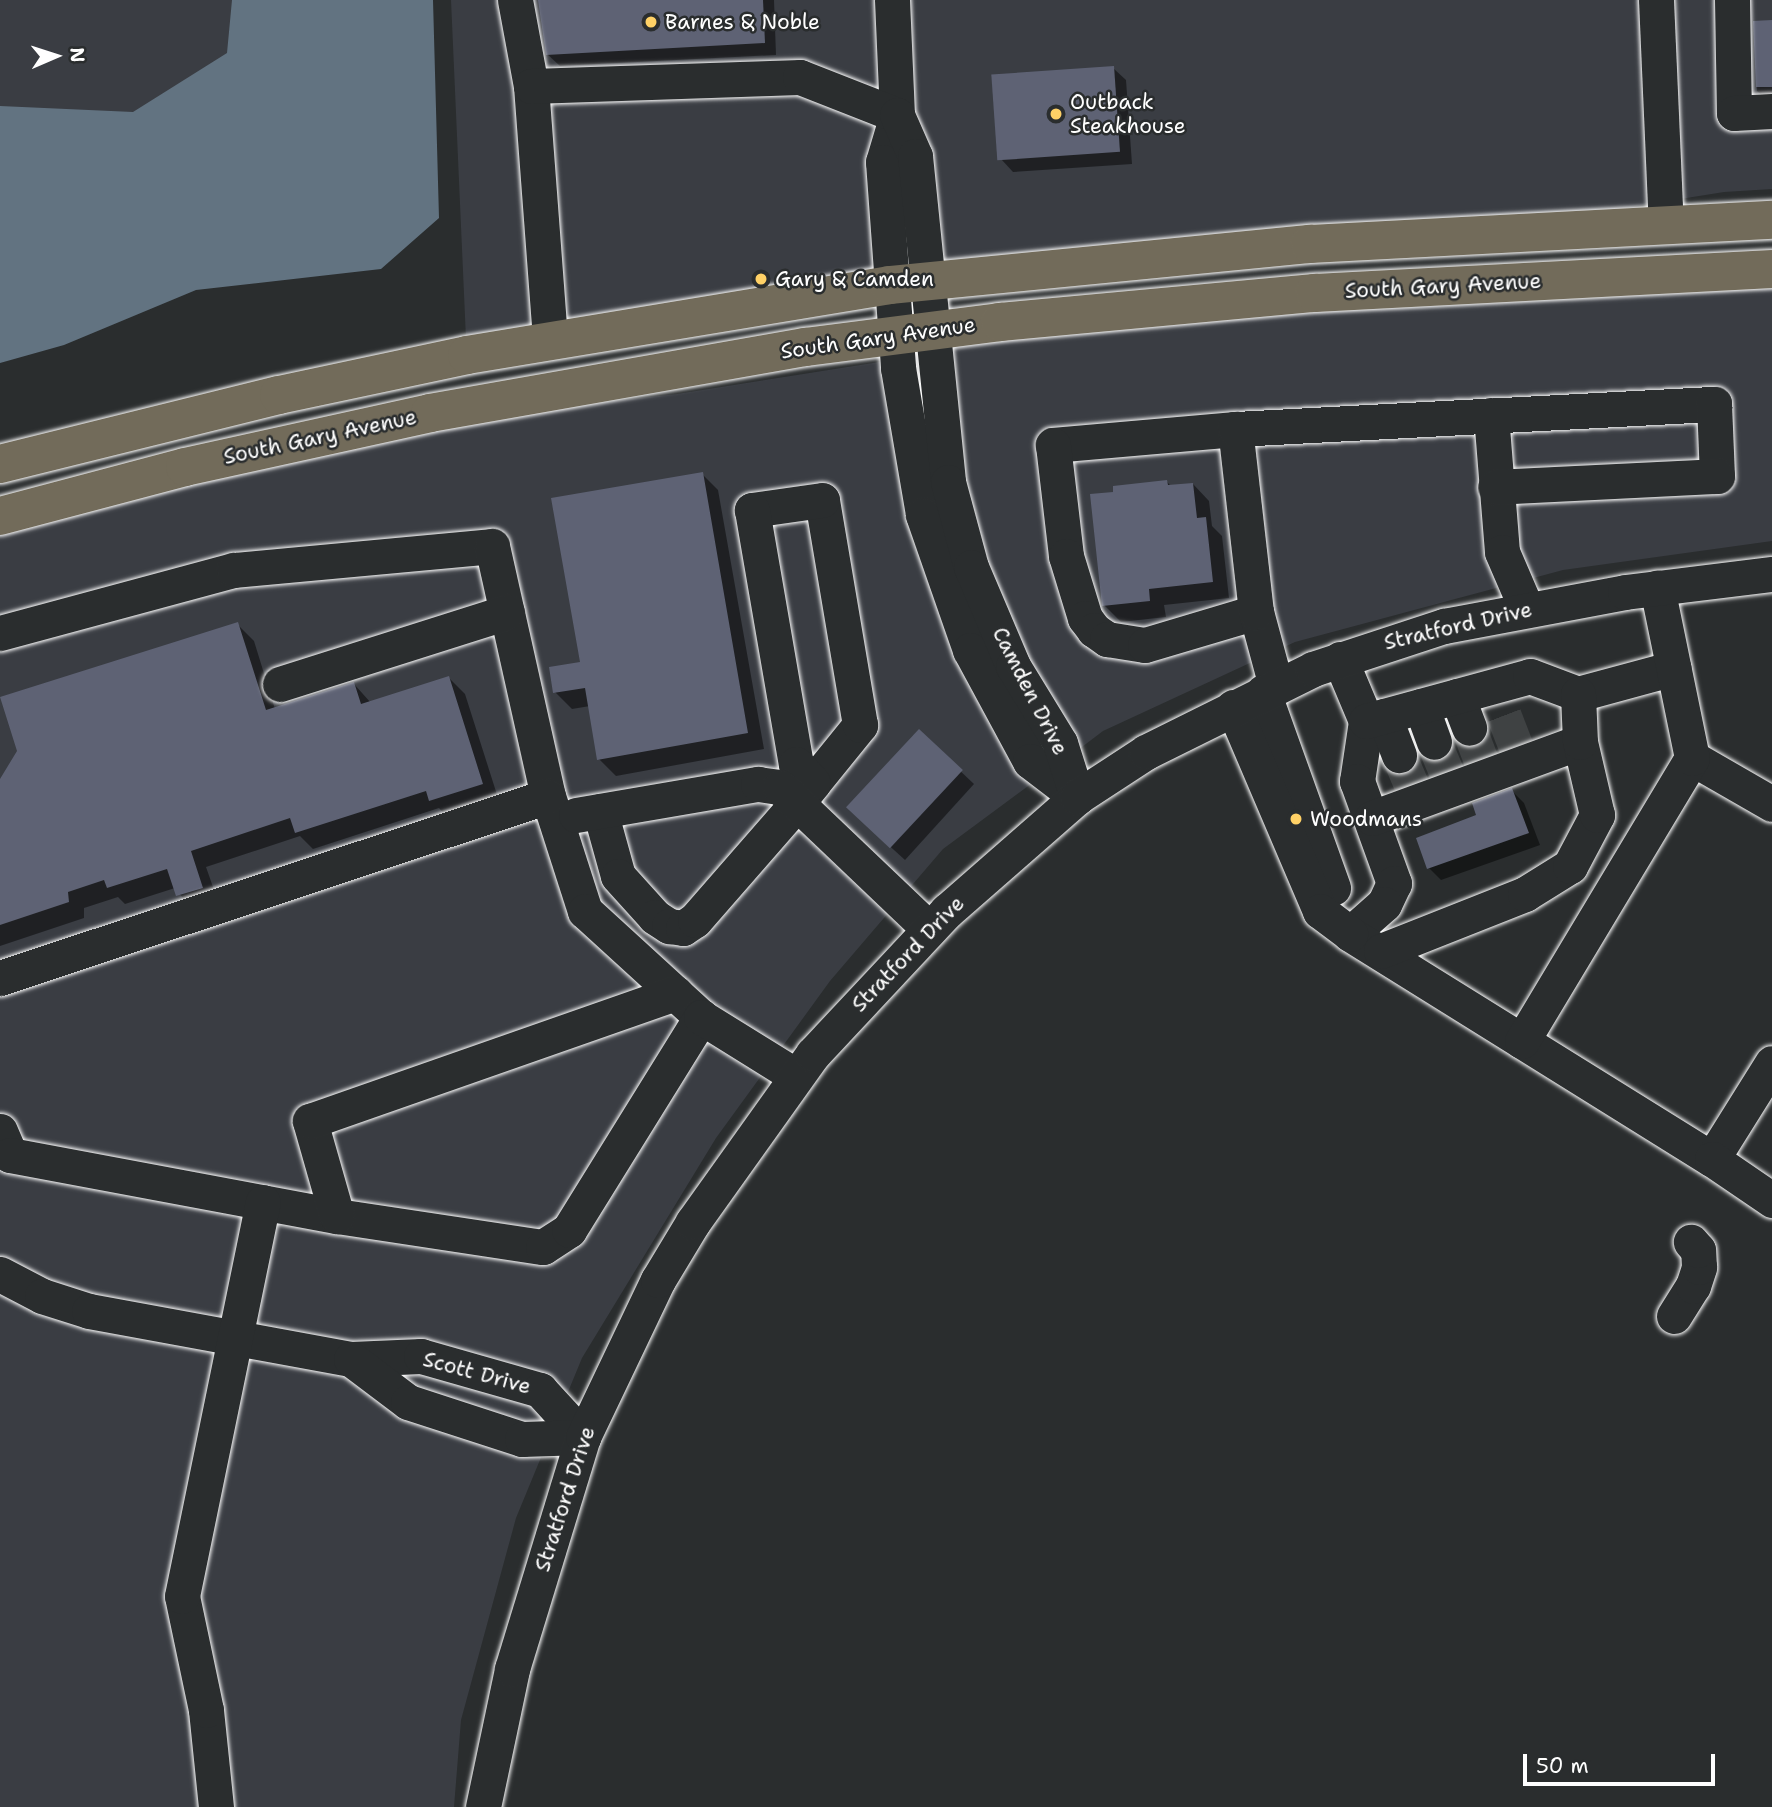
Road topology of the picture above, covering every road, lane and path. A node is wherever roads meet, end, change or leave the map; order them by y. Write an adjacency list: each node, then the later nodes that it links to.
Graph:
1 (514, 0): 5 (street)
2 (892, 0): 7 (street, Camden Drive)
3 (1662, 0): 9 (street)
4 (1731, 0): 6 (street)
5 (531, 86): 7 (street); 15 (street)
6 (1772, 111)
7 (897, 115): 11 (street, Camden Drive); 12 (street, Camden Drive)
8 (1772, 220): 9 (main road)
9 (1666, 225): 11 (main road)
10 (1772, 270): 13 (main road, South Gary Avenue)
11 (928, 280): 12 (main road); 13 (street, Camden Drive)
12 (890, 285): 14 (street, Camden Drive); 15 (main road)
13 (932, 330): 14 (main road, South Gary Avenue); 42 (street, Camden Drive)
14 (895, 335): 20 (main road, South Gary Avenue); 42 (street, Camden Drive)
15 (550, 340): 18 (main road)
16 (1491, 415): 17 (street); 19 (street); 19 (street)
17 (1235, 429): 25 (street); 25 (street)
18 (0, 464)
19 (1495, 487): 23 (street)
20 (0, 516)
21 (1772, 574): 22 (street, Stratford Drive)
22 (1657, 588): 23 (street, Stratford Drive); 28 (street)
23 (1527, 610): 27 (street, Stratford Drive)
24 (507, 612): 26 (street); 29 (street); 44 (street)
25 (1256, 612): 31 (street)
26 (0, 632)
27 (1340, 659): 31 (street, Stratford Drive); 34 (street)
28 (1674, 668): 30 (street); 38 (street)
29 (280, 684)
30 (1578, 694): 35 (street); 36 (street)
31 (1257, 695): 42 (street, Stratford Drive); 48 (street)
32 (1457, 696): 33 (street); 35 (street); 37 (street)
33 (1421, 706): 34 (street); 39 (street)
34 (1375, 719): 40 (street); 46 (street)
35 (1509, 727): 36 (street); 37 (street)
36 (1580, 742): 49 (street)
37 (1480, 754): 39 (street)
38 (1692, 758): 43 (street); 53 (street)
39 (1444, 768): 40 (street)
40 (1410, 781): 46 (street)
41 (805, 793): 41 (street); 45 (street); 45 (street); 47 (street)
42 (1077, 797): 47 (street, Stratford Drive)
43 (1772, 804)
44 (552, 807): 45 (street); 50 (street); 51 (street)
45 (600, 811)
46 (1371, 818): 48 (street)
47 (929, 929): 55 (street, Stratford Drive)
48 (1350, 934): 49 (street)
49 (1381, 951): 53 (street)
50 (0, 978)
51 (675, 993): 52 (street); 60 (street)
52 (701, 1017): 55 (street); 60 (street)
53 (1522, 1041): 57 (street)
54 (1772, 1063): 57 (street)
55 (796, 1076): 66 (street, Stratford Drive)
56 (0, 1131): 59 (street)
57 (1713, 1159): 58 (street)
58 (1772, 1199)
59 (263, 1202): 60 (street); 64 (street)
60 (337, 1216)
61 (1691, 1242): 63 (street)
62 (0, 1274): 64 (street, Scott Drive)
63 (1674, 1316)
64 (235, 1338): 65 (street, Scott Drive); 67 (street)
65 (351, 1359): 66 (street, Scott Drive); 66 (street, Scott Drive)
66 (583, 1437): 68 (street, Stratford Drive)
67 (216, 1807)
68 (482, 1807)

